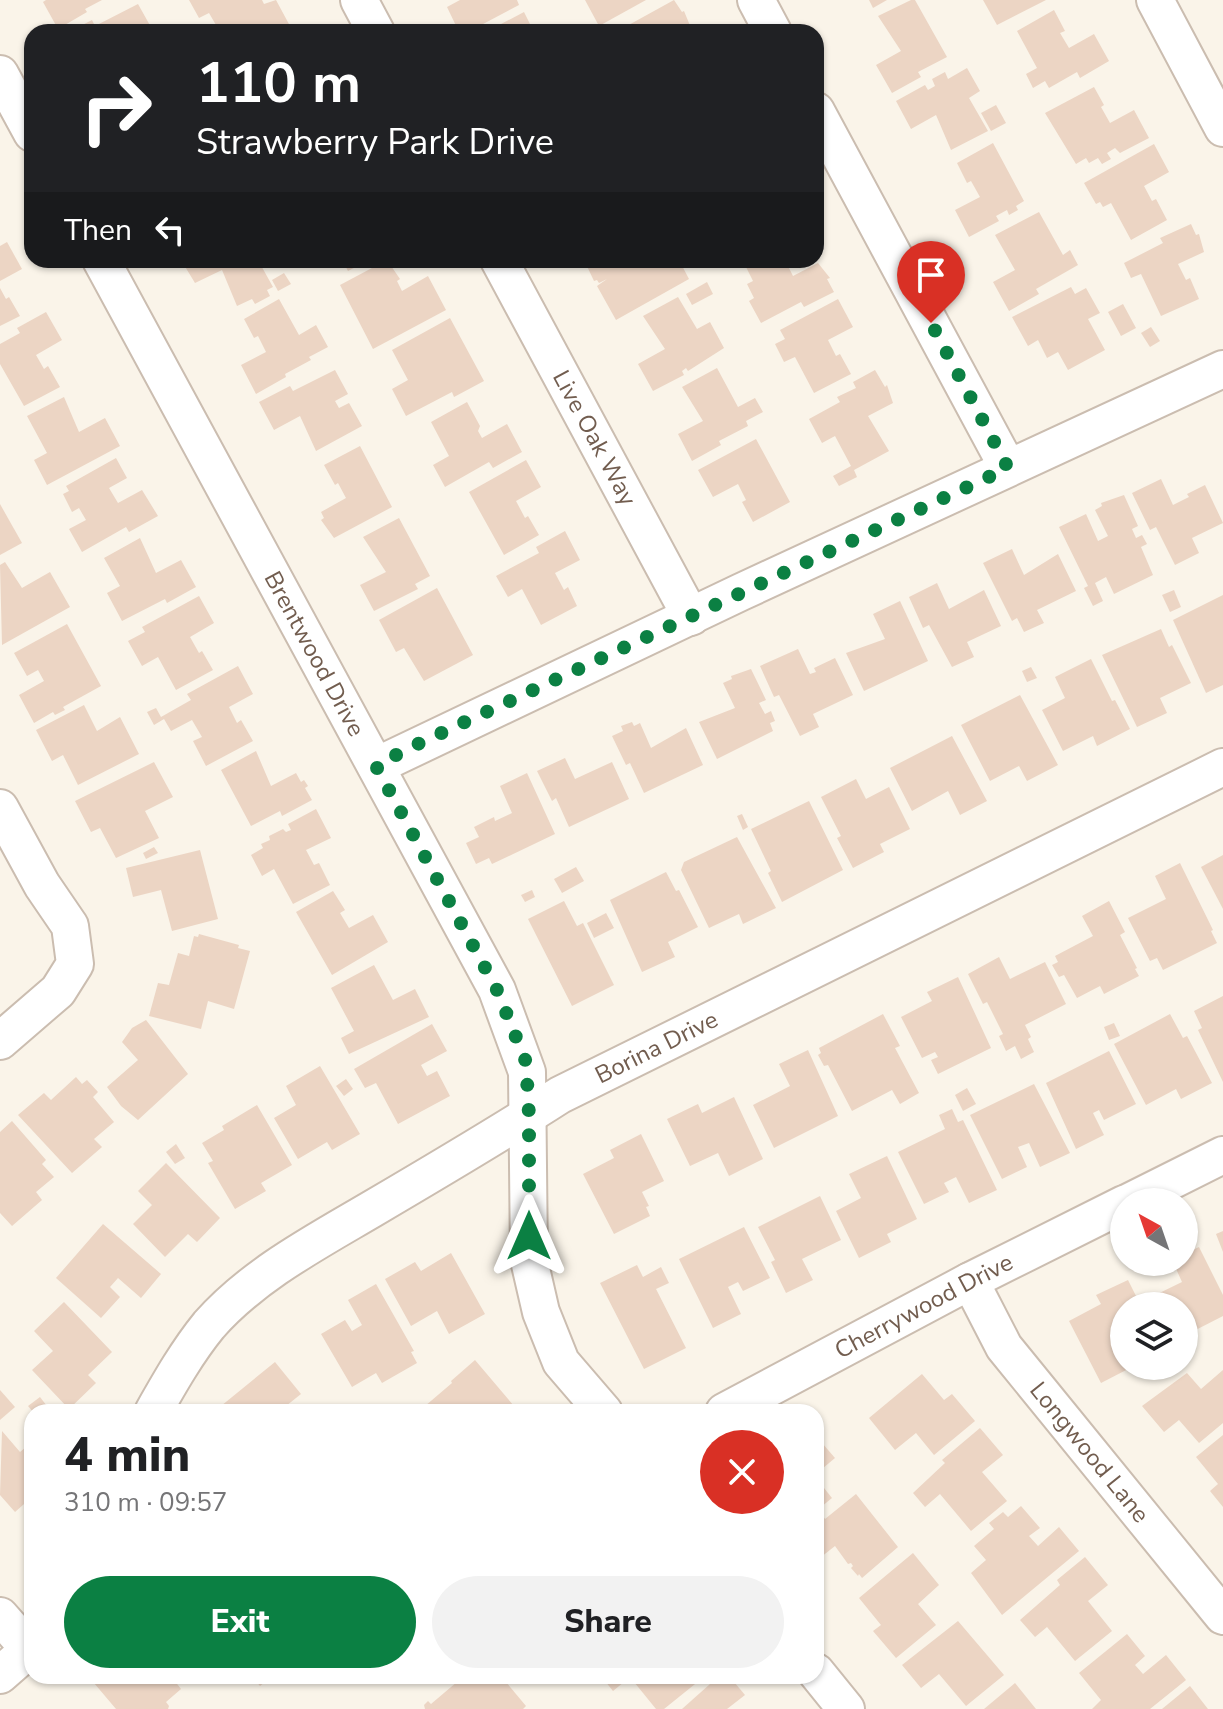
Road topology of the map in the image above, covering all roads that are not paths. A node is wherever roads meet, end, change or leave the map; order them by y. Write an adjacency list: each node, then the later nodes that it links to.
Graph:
1 (359, 0): 4 (street)
2 (756, 0): 5 (street)
3 (1155, 0): 9 (street)
4 (372, 24)
5 (769, 24)
6 (0, 74): 7 (street)
7 (24, 118)
8 (824, 126): 13 (street)
9 (1223, 128)
10 (105, 268): 15 (street, Brentwood Drive)
11 (503, 268): 14 (street, Live Oak Way)
12 (1223, 369): 13 (street)
13 (1008, 468): 14 (street)
14 (691, 617): 15 (street)
15 (376, 766): 19 (street, Brentwood Drive)
16 (1223, 767): 19 (street, Borina Drive)
17 (0, 808): 18 (street)
18 (0, 1041)
19 (529, 1115): 24 (street, Borina Drive); 25 (street, Brentwood Drive)
20 (1223, 1155): 21 (street, Cherrywood Drive)
21 (1156, 1188)
22 (1110, 1211): 23 (street, Cherrywood Drive)
23 (970, 1281): 26 (street, Cherrywood Drive); 28 (street, Longwood Lane)
24 (158, 1404)
25 (597, 1404)
26 (739, 1404)
27 (0, 1616): 29 (street)
28 (1223, 1616)
29 (24, 1642)
30 (24, 1655): 31 (street)
31 (0, 1675)
32 (824, 1682): 33 (street)
33 (846, 1709)

